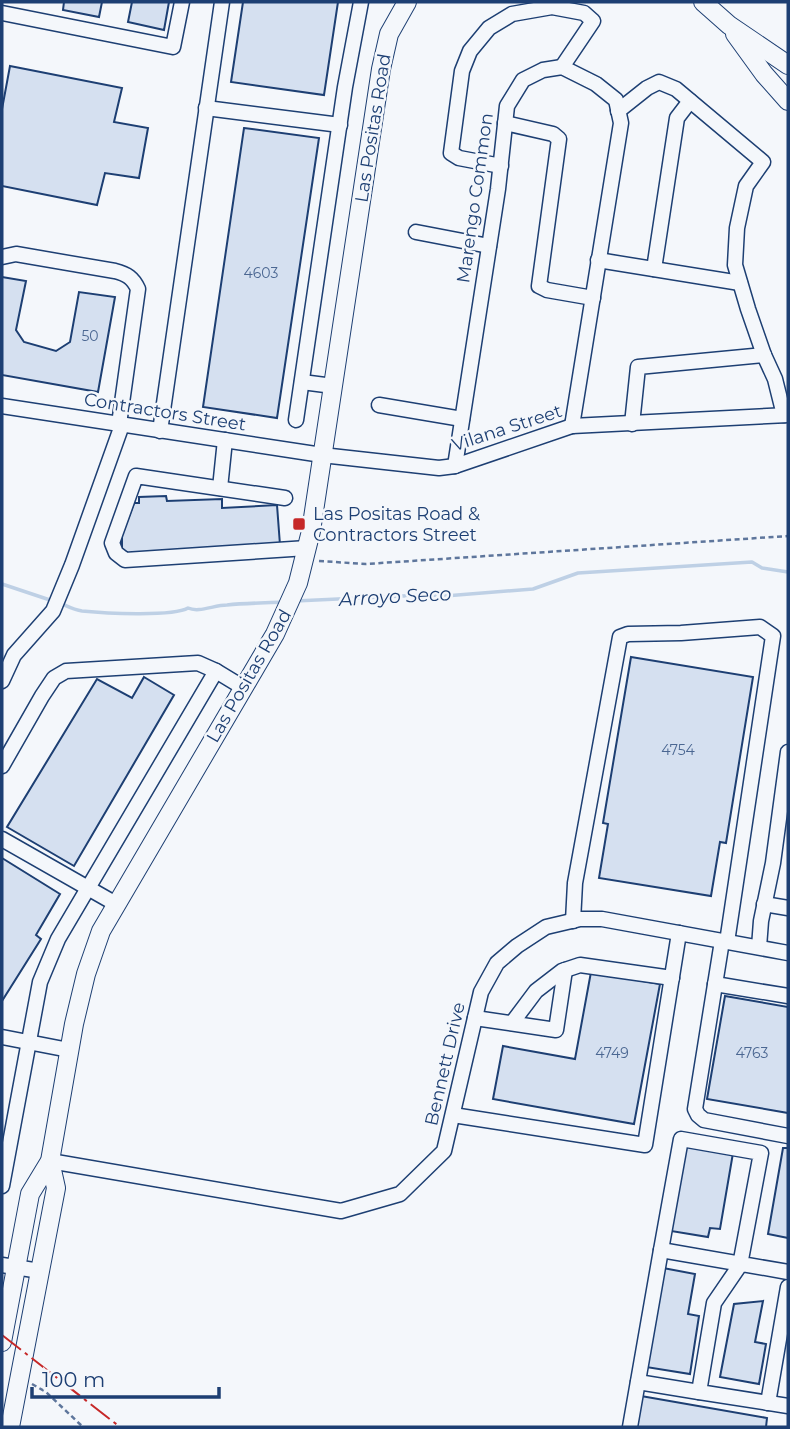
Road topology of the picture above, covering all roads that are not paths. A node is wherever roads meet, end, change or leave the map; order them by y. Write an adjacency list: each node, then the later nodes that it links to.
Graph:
1 (182, 2): 6 (street)
2 (222, 2): 12 (street)
3 (361, 2): 15 (street)
4 (407, 2): 26 (main road, Las Positas Road)
5 (702, 2): 7 (main road)
6 (2, 13)
7 (729, 25): 8 (main road); 11 (main road)
8 (788, 65)
9 (562, 66): 13 (street); 14 (street, Marengo Common); 16 (street)
10 (690, 101): 13 (street); 21 (street); 22 (street)
11 (788, 101)
12 (206, 108): 15 (street); 35 (street)
13 (618, 111): 20 (street)
14 (505, 123): 16 (street, Marengo Common); 23 (street)
15 (340, 125): 25 (street)
16 (501, 166): 18 (street, Marengo Common)
17 (416, 233): 18 (street)
18 (489, 246): 30 (street, Marengo Common)
19 (2, 257): 33 (street)
20 (598, 260): 21 (street); 23 (street)
21 (653, 269): 22 (street)
22 (740, 283): 24 (street)
23 (593, 298): 34 (street)
24 (764, 355): 29 (street); 32 (street)
25 (302, 382): 26 (street); 31 (street)
26 (333, 386): 37 (main road, Las Positas Road)
27 (379, 405): 30 (street)
28 (2, 406): 33 (street, Contractors Street)
29 (786, 415): 32 (street, Vilana Street)
30 (462, 419): 38 (street, Marengo Common)
31 (296, 420)
32 (632, 424): 34 (street, Vilana Street)
33 (120, 425): 35 (street, Contractors Street); 42 (street)
34 (572, 426): 38 (street, Vilana Street)
35 (160, 430): 36 (street, Contractors Street)
36 (225, 440): 37 (street, Contractors Street); 39 (street)
37 (322, 455): 38 (street, Vilana Street); 41 (main road, Las Positas Road)
38 (455, 466)
39 (220, 488): 40 (street); 41 (street)
40 (285, 498)
41 (306, 554): 45 (main road, Las Positas Road)
42 (8, 654): 44 (street)
43 (216, 671): 45 (street); 47 (street); 49 (street)
44 (2, 681)
45 (244, 688): 50 (main road, Las Positas Road)
46 (788, 752): 51 (street)
47 (2, 766)
48 (2, 839): 49 (street)
49 (87, 888): 50 (street); 65 (street)
50 (116, 904): 66 (main road, Las Positas Road)
51 (764, 904): 52 (street); 56 (street)
52 (788, 908)
53 (573, 921): 54 (street, Bennett Drive); 55 (street); 62 (street, Bennett Drive)
54 (679, 933): 55 (street, Bennett Drive); 59 (street)
55 (725, 941): 56 (street, Bennett Drive); 60 (street)
56 (759, 947): 57 (street, Bennett Drive)
57 (788, 953)
58 (565, 970): 59 (street); 63 (street); 63 (street)
59 (671, 978): 67 (street)
60 (715, 984): 61 (street); 68 (street)
61 (788, 996)
62 (475, 1018): 63 (street); 67 (street, Bennett Drive)
63 (512, 1023)
64 (2, 1037): 65 (street)
65 (29, 1042): 66 (street); 70 (street)
66 (69, 1050): 69 (main road, Las Positas Road)
67 (453, 1115): 69 (street, Bennett Drive)
68 (788, 1136)
69 (50, 1160): 73 (main road, Las Positas Road); 74 (main road, Las Positas Road)
70 (2, 1186)
71 (661, 1250): 72 (street); 72 (street); 78 (street)
72 (740, 1265): 75 (street); 79 (street)
73 (9, 1266): 74 (street); 77 (main road, Las Positas Road)
74 (40, 1272): 82 (main road, Las Positas Road)
75 (788, 1272)
76 (788, 1287): 80 (street)
77 (2, 1342)
78 (638, 1382): 79 (street); 83 (street)
79 (699, 1392): 80 (street)
80 (768, 1403): 81 (street)
81 (788, 1406)
82 (10, 1427)
83 (630, 1427)

